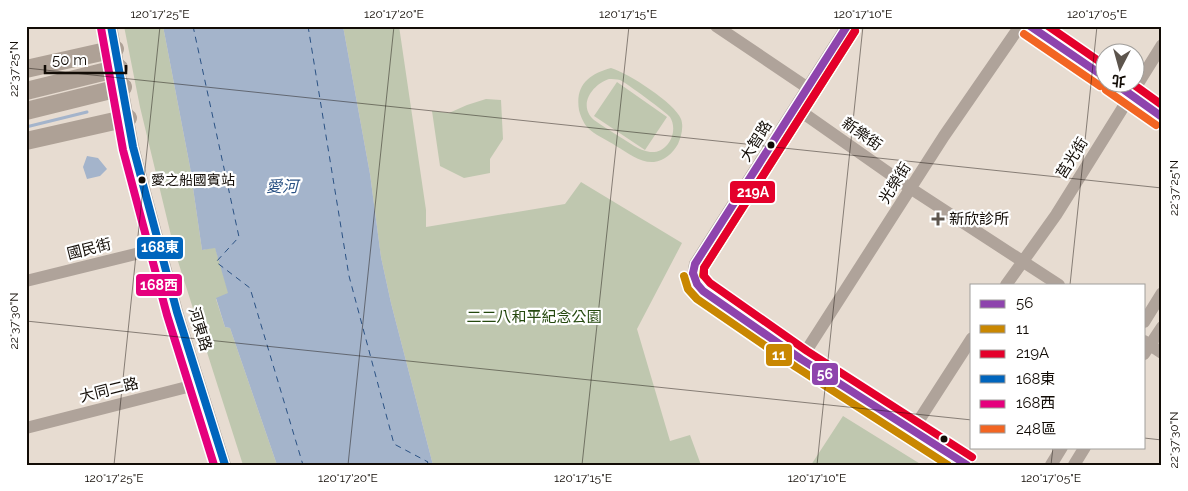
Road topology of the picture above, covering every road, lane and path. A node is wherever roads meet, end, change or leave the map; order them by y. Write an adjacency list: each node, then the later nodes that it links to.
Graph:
1 (111, 26): 7 (street, 河東路)
2 (716, 26): 12 (street)
3 (847, 26): 12 (street, 大智路)
4 (1020, 26): 21 (street, 光榮街)
5 (1030, 26): 10 (main road)
6 (1162, 46): 15 (street, 莒光街)
7 (115, 50): 8 (street, 河東路); 9 (main road)
8 (119, 68): 11 (street, 河東路); 13 (main road)
9 (26, 69)
10 (1096, 71)
11 (123, 87): 17 (main road); 19 (street, 河東路)
12 (808, 88): 16 (street, 大智路)
13 (26, 91)
14 (1126, 92): 15 (main road)
15 (1130, 95): 18 (main road); 23 (street, 莒光街)
16 (796, 108): 21 (street, 新樂街); 33 (street, 大智路)
17 (26, 111)
18 (1162, 117)
19 (128, 118): 20 (main road); 22 (street, 河東路)
20 (26, 141)
21 (910, 188): 23 (street, 新樂街); 33 (street, 光榮街)
22 (160, 248): 24 (street, 國民街); 34 (street, 河東路)
23 (1022, 261): 25 (street, 莒光街); 26 (street, 新樂街)
24 (26, 281)
25 (1007, 284)
26 (1057, 284)
27 (1162, 294): 28 (street)
28 (1146, 319)
29 (1162, 327): 31 (street)
30 (970, 341): 36 (street)
31 (1146, 347): 32 (street)
32 (1162, 352)
33 (801, 359): 36 (street)
34 (200, 384): 35 (street, 大同二路); 39 (street, 河東路)
35 (26, 428)
36 (912, 431): 40 (street)
37 (1061, 448): 41 (street)
38 (1084, 448): 42 (street)
39 (225, 465)
40 (967, 465)
41 (1051, 465)
42 (1074, 465)

